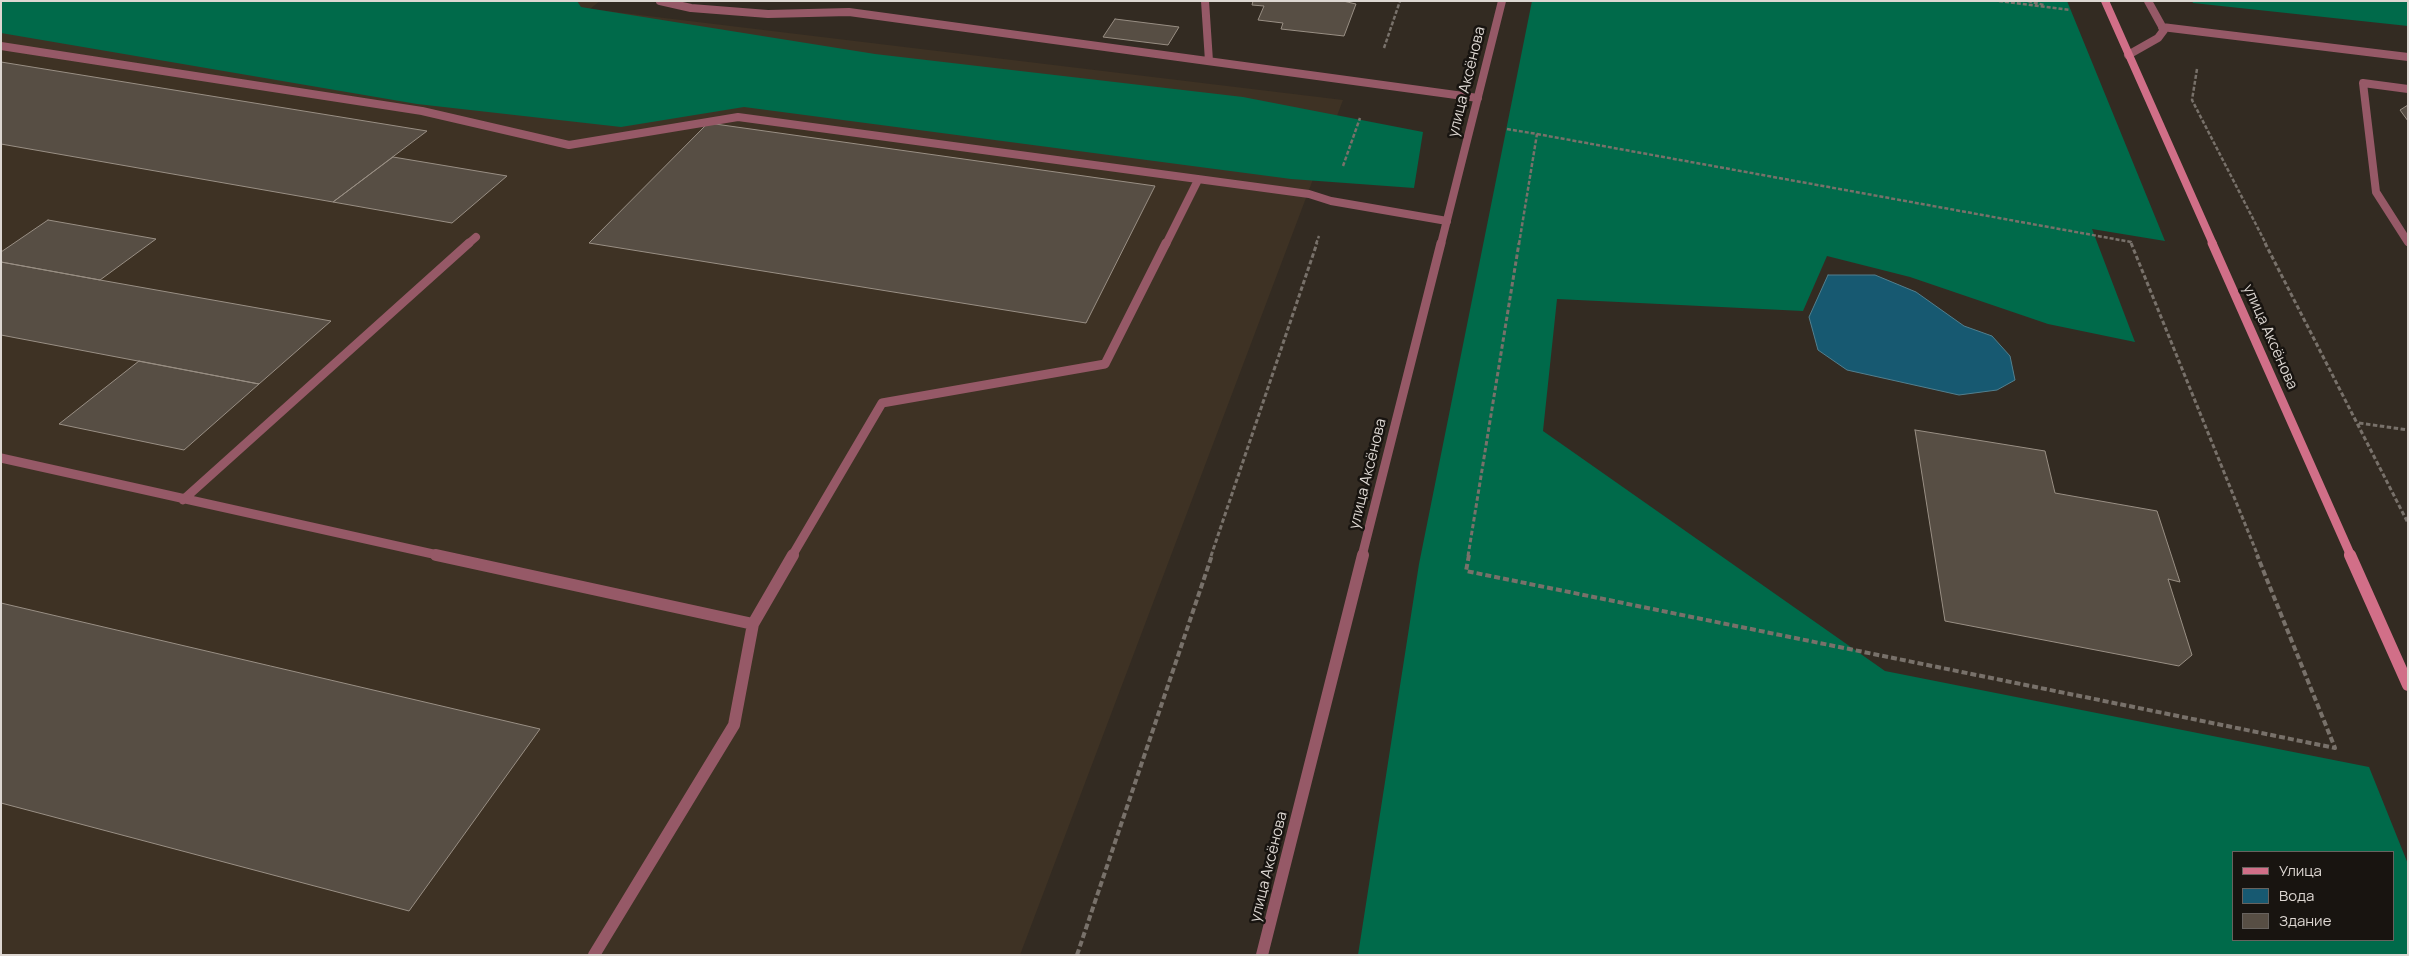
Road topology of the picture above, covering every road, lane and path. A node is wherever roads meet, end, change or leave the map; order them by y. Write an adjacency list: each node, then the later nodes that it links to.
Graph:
1 (660, 1): 14 (street)
2 (1205, 1): 14 (street)
3 (1400, 1): 15 (path)
4 (1502, 1): 17 (street, улица Аксёнова)
5 (2028, 1): 8 (path)
6 (2105, 1): 12 (main road, улица Аксёнова)
7 (2148, 1): 9 (street)
8 (2064, 9)
9 (2162, 27): 10 (street); 12 (street)
10 (2191, 30): 13 (street); 25 (path)
11 (1, 46): 20 (street)
12 (2128, 54): 31 (main road, улица Аксёнова)
13 (2408, 57)
14 (1209, 61): 15 (street)
15 (1372, 83): 17 (street); 21 (path)
16 (2408, 88): 24 (street)
17 (1478, 98): 18 (street, улица Аксёнова)
18 (1472, 122): 19 (path); 22 (street, улица Аксёнова)
19 (1536, 134): 19 (path)
20 (1198, 180): 21 (street); 30 (street)
21 (1331, 202): 22 (street); 33 (path)
22 (1447, 221): 34 (street, улица Аксёнова)
23 (476, 237): 28 (street)
24 (2408, 242)
25 (2358, 423): 26 (path); 29 (path)
26 (2408, 430)
27 (1, 458): 28 (street)
28 (183, 500): 30 (street)
29 (2408, 523)
30 (753, 624): 32 (street)
31 (2408, 685)
32 (594, 955)
33 (1077, 955)
34 (1262, 955)

